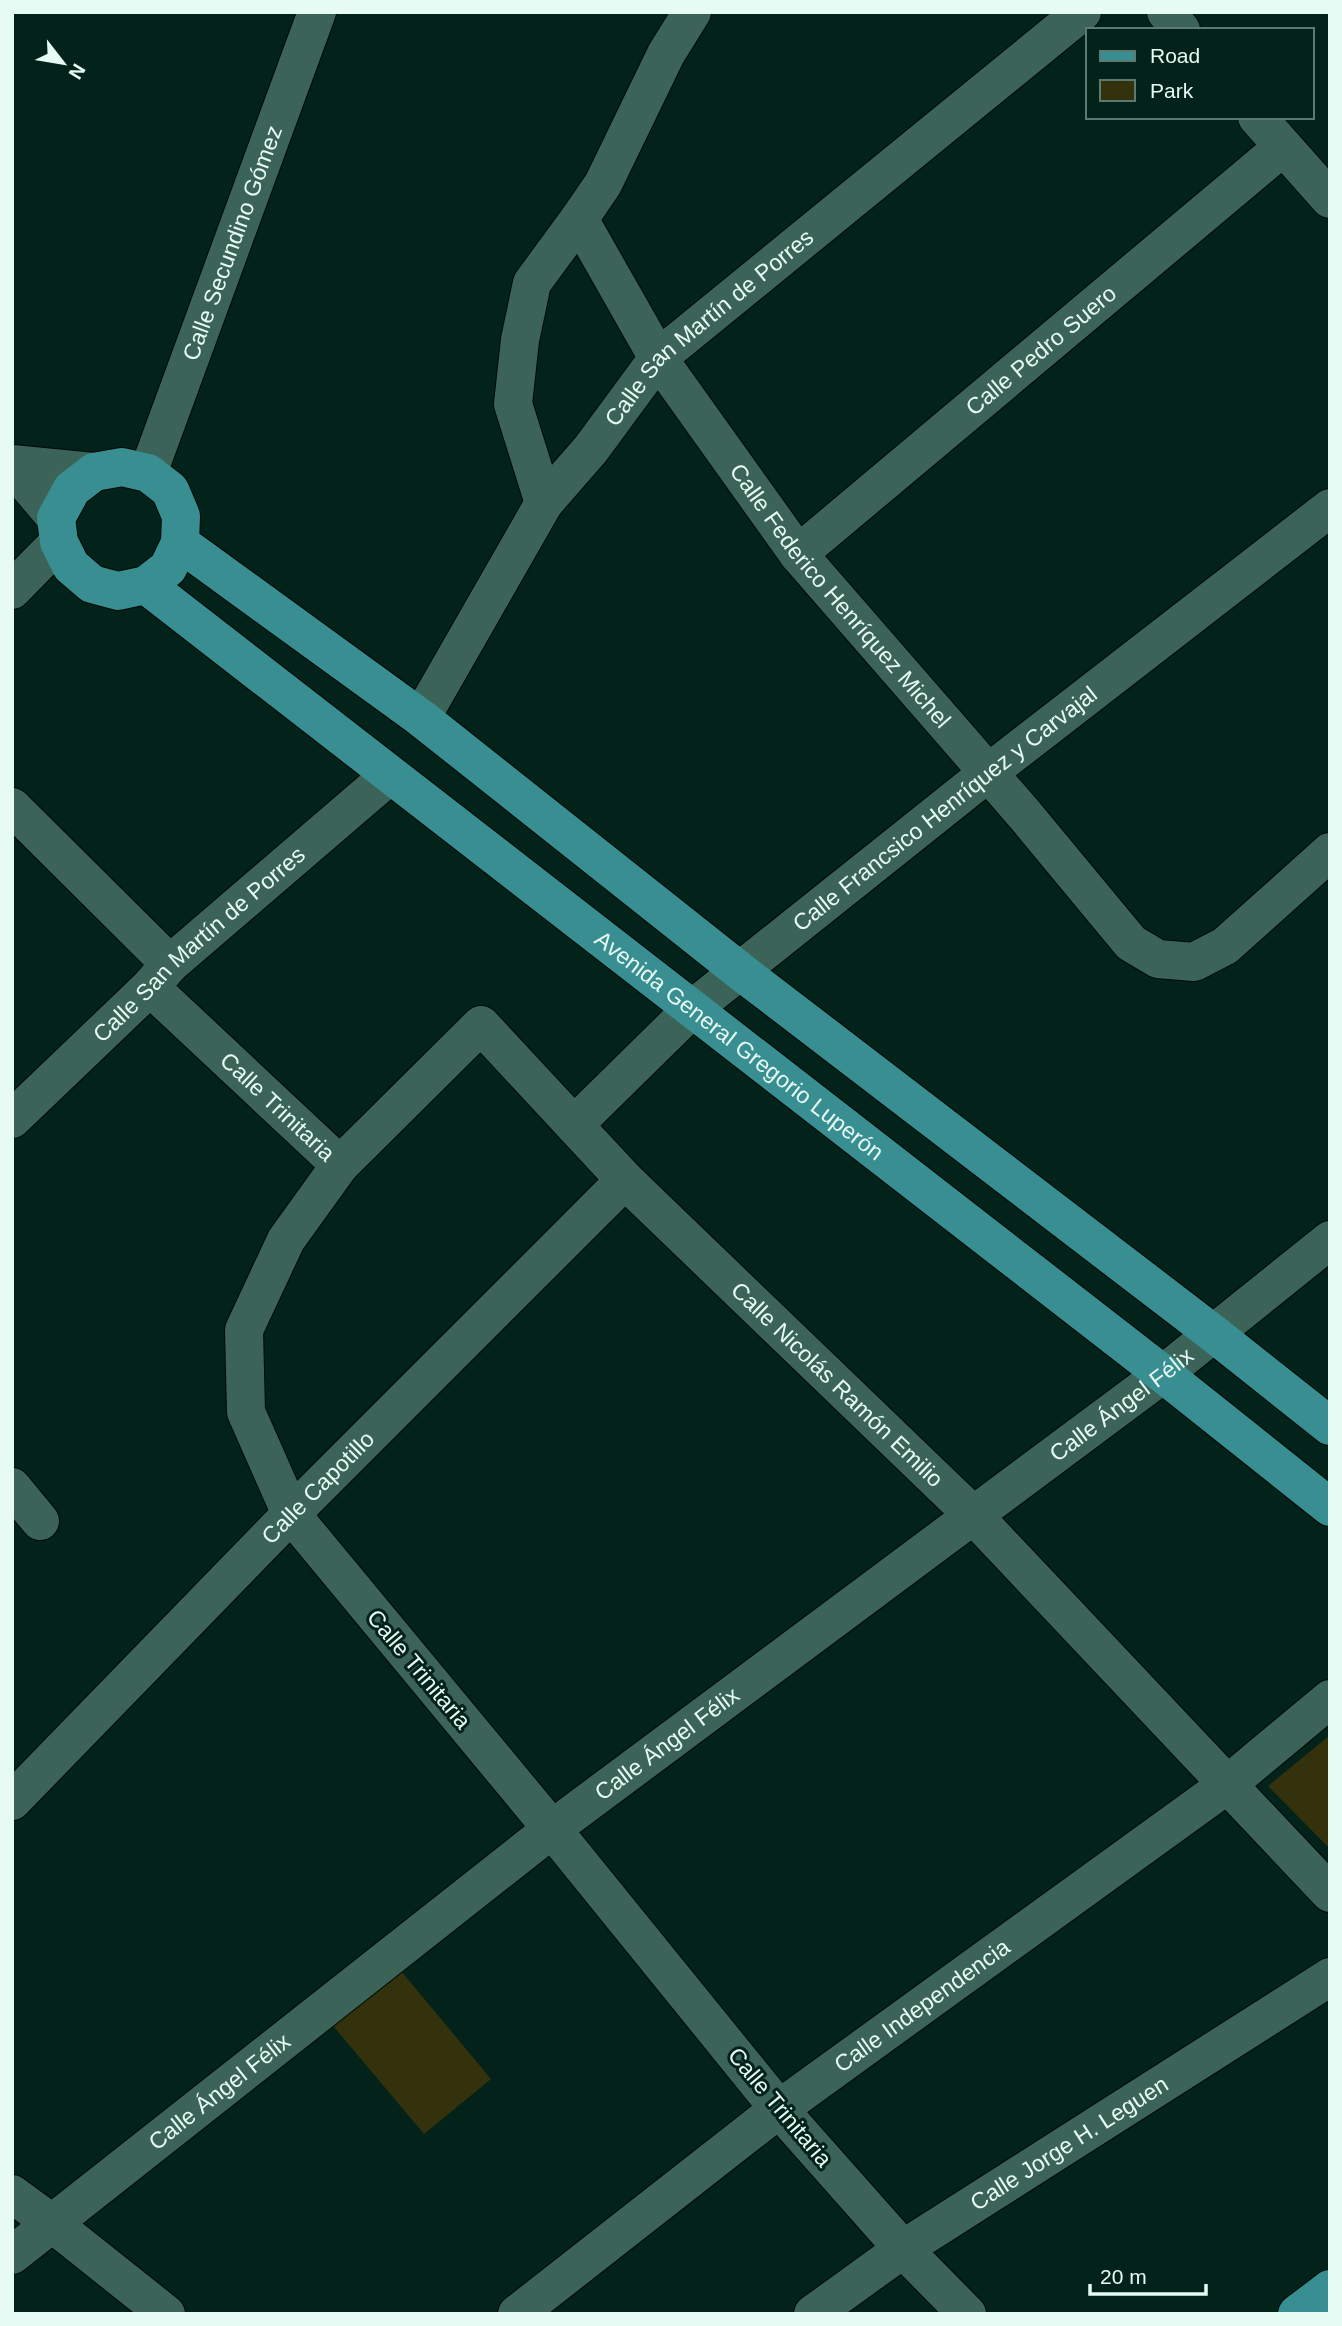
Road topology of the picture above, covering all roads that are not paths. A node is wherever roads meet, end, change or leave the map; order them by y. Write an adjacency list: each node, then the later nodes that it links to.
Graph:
1 (317, 12): 13 (street, Calle Secundino Gómez)
2 (692, 12): 9 (street)
3 (1082, 12): 10 (street, Calle San Martín de Porres)
4 (1166, 12): 5 (street)
5 (1179, 28)
6 (1259, 119): 7 (street)
7 (1283, 147): 8 (street); 18 (street, Calle Pedro Suero)
8 (1330, 199)
9 (579, 219): 10 (street, Calle Federico Henríquez Michel); 14 (street)
10 (658, 358): 14 (street, Calle San Martín de Porres); 18 (street, Calle Federico Henríquez Michel)
11 (12, 465): 12 (street); 16 (street)
12 (94, 472): 13 (main road); 16 (main road)
13 (148, 473): 17 (main road)
14 (544, 503): 21 (street, Calle San Martín de Porres)
15 (1330, 508): 22 (street, Calle Francsico Henríquez y Carvajal)
16 (58, 530): 19 (main road); 20 (street)
17 (180, 543): 19 (main road); 21 (main road)
18 (798, 554): 22 (street, Calle Federico Henríquez Michel)
19 (146, 585): 23 (main road, Avenida General Gregorio Luperón)
20 (12, 590)
21 (421, 718): 26 (main road)
22 (988, 773): 25 (street, Calle Federico Henríquez Michel); 26 (street, Calle Francsico Henríquez y Carvajal)
23 (390, 775): 27 (street, Calle San Martín de Porres); 28 (main road, Avenida General Gregorio Luperón)
24 (12, 807): 27 (street, Calle Trinitaria)
25 (1330, 852)
26 (740, 971): 28 (street, Calle Francsico Henríquez y Carvajal); 34 (main road)
27 (160, 975): 29 (street, Calle San Martín de Porres); 31 (street, Calle Trinitaria)
28 (692, 1009): 30 (street, Calle Francsico Henríquez y Carvajal); 35 (main road, Avenida General Gregorio Luperón)
29 (12, 1119)
30 (574, 1125): 31 (street, Calle Nicolás Ramón Emilio); 32 (street, Calle Nicolás Ramón Emilio)
31 (340, 1165): 39 (street, Calle Trinitaria)
32 (625, 1180): 39 (street, Calle Capotillo); 40 (street, Calle Nicolás Ramón Emilio)
33 (1330, 1240): 34 (street, Calle Ángel Félix)
34 (1214, 1334): 35 (street, Calle Ángel Félix); 36 (main road)
35 (1163, 1374): 38 (main road, Avenida General Gregorio Luperón); 40 (street, Calle Ángel Félix)
36 (1330, 1426)
37 (12, 1487): 41 (street)
38 (1330, 1507)
39 (291, 1514): 44 (street, Calle Capotillo); 45 (street, Calle Trinitaria)
40 (974, 1516): 43 (street, Calle Nicolás Ramón Emilio); 45 (street, Calle Ángel Félix)
41 (40, 1521)
42 (1330, 1699): 43 (street, Calle Independencia)
43 (1228, 1784): 46 (street, Calle Nicolás Ramón Emilio); 48 (street, Calle Independencia)
44 (12, 1801)
45 (552, 1829): 48 (street, Calle Trinitaria); 50 (street, Calle Ángel Félix)
46 (1330, 1893)
47 (1330, 1977): 51 (street, Calle Jorge H. Leguen)
48 (779, 2109): 51 (street, Calle Trinitaria); 55 (street, Calle Independencia)
49 (12, 2194): 50 (street)
50 (53, 2224): 52 (street, Calle Ángel Félix); 54 (street)
51 (903, 2249): 56 (street, Calle Jorge H. Leguen); 57 (street, Calle Trinitaria)
52 (12, 2255)
53 (1330, 2289): 58 (main road)
54 (166, 2314)
55 (517, 2314)
56 (813, 2314)
57 (967, 2314)
58 (1297, 2314)

